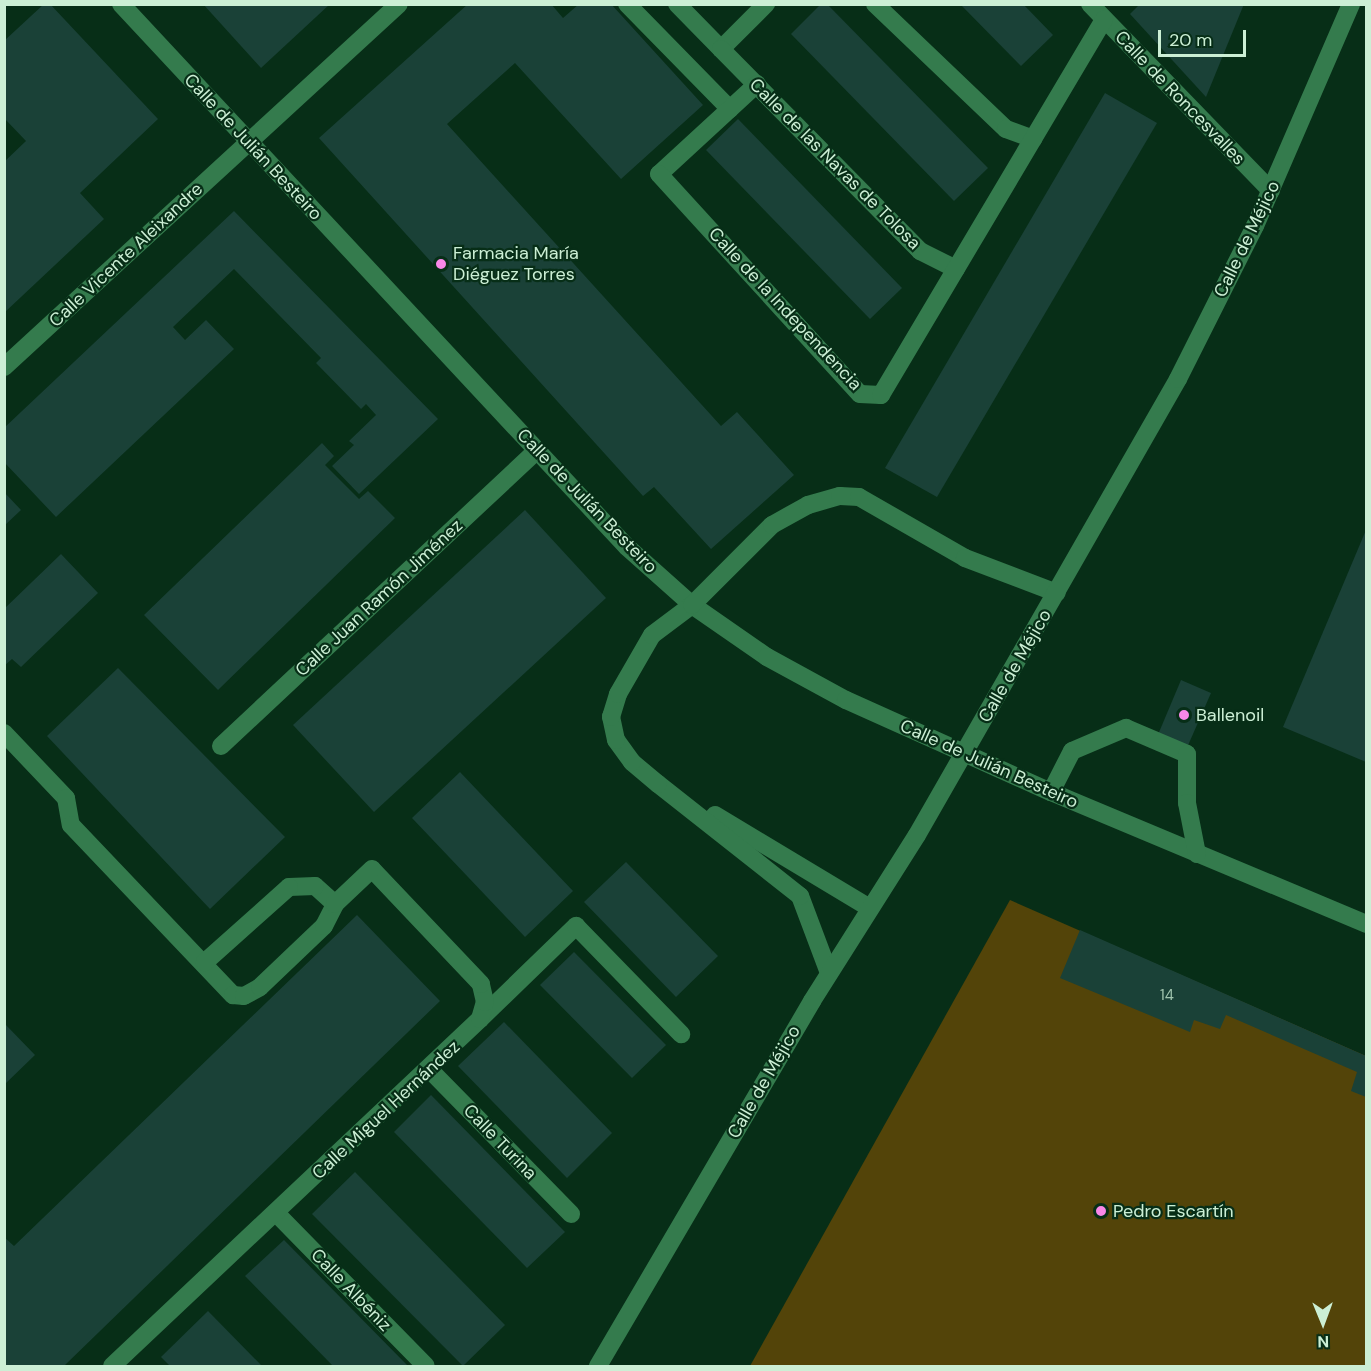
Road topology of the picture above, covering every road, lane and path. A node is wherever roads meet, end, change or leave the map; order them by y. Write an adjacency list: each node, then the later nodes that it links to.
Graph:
1 (121, 4): 14 (street, Calle de Julián Besteiro)
2 (399, 4): 14 (street, Calle Vicente Aleixandre)
3 (627, 4): 12 (street)
4 (677, 4): 10 (street, Calle de las Navas de Tolosa)
5 (766, 4): 10 (street)
6 (875, 4): 13 (street)
7 (1090, 4): 9 (street, Calle de Roncesvalles)
8 (1351, 4): 15 (street, Calle de Méjico)
9 (1104, 19): 13 (street, Calle de la Independencia); 15 (street, Calle de Roncesvalles)
10 (721, 50): 11 (street, Calle de las Navas de Tolosa)
11 (757, 84): 12 (street, Calle de la Independencia); 16 (street, Calle de las Navas de Tolosa)
12 (730, 109): 16 (street, Calle de la Independencia)
13 (1033, 139): 16 (street, Calle de la Independencia)
14 (248, 142): 17 (street, Calle Vicente Aleixandre); 18 (street, Calle de Julián Besteiro)
15 (1271, 191): 19 (street, Calle de Méjico)
16 (956, 269)
17 (4, 367)
18 (537, 450): 20 (street, Calle de Julián Besteiro); 22 (street, Calle Juan Ramón Jiménez)
19 (1057, 593): 20 (street); 27 (street, Calle de Méjico)
20 (692, 605): 23 (street); 24 (street, Calle de Julián Besteiro)
21 (4, 733): 29 (street)
22 (221, 746)
23 (658, 784): 27 (street); 30 (street)
24 (1051, 792): 25 (street, Calle de Julián Besteiro); 25 (street)
25 (1197, 854): 28 (street, Calle de Julián Besteiro)
26 (335, 904): 29 (street); 29 (street); 31 (street)
27 (870, 908): 30 (street, Calle de Méjico)
28 (1366, 924)
29 (205, 962)
30 (830, 973): 40 (street, Calle de Méjico)
31 (480, 1019): 32 (street, Calle Miguel Hernández); 33 (street, Calle Miguel Hernández)
32 (681, 1034)
33 (429, 1069): 34 (street, Calle Miguel Hernández); 35 (street, Calle Turina)
34 (276, 1213): 36 (street, Calle Miguel Hernández); 39 (street, Calle Albéniz)
35 (571, 1214)
36 (126, 1353): 37 (street, Calle Miguel Hernández); 38 (street)
37 (112, 1366)
38 (140, 1366)
39 (426, 1366)
40 (598, 1366)

